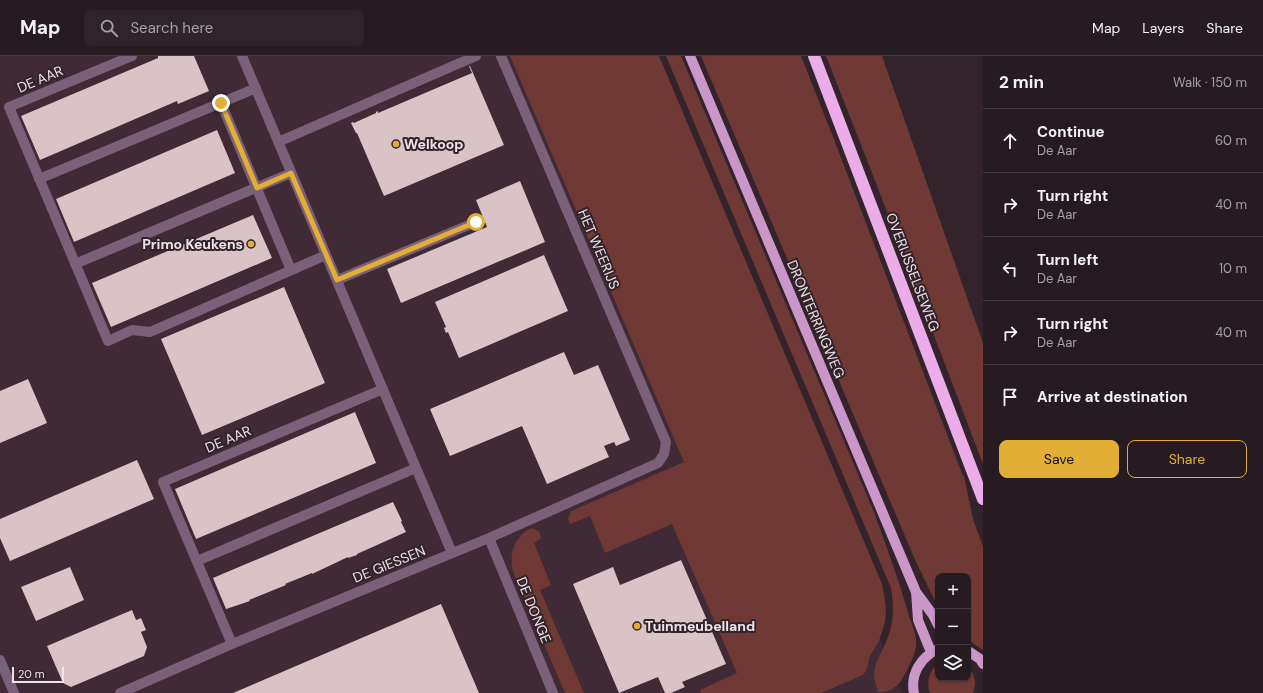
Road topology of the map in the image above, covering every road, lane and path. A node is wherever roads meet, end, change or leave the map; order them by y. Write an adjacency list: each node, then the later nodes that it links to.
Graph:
1 (132, 56): 11 (street, DE AAR)
2 (242, 56): 7 (street)
3 (476, 56): 9 (street)
4 (502, 56): 19 (street, HET WEERIJS)
5 (690, 56): 25 (main road, DRONTERRINGWEG)
6 (814, 56): 21 (highway, OVERIJSSELSEWEG)
7 (256, 88): 8 (street); 9 (street)
8 (221, 103): 11 (street); 12 (street)
9 (278, 142): 10 (street)
10 (291, 173): 12 (street); 14 (street)
11 (40, 179): 15 (street, DE AAR)
12 (257, 188): 15 (street); 16 (street)
13 (476, 222): 17 (street)
14 (326, 255): 16 (street, DE AAR); 17 (street)
15 (75, 264): 16 (street, DE AAR)
16 (292, 270)
17 (337, 280): 18 (street)
18 (383, 389): 20 (street); 24 (street, DE AAR)
19 (664, 454): 22 (street, DE GIESSEN)
20 (416, 468): 23 (street); 24 (street)
21 (983, 499)
22 (489, 538): 23 (street, DE GIESSEN); 35 (street, DE DONGE)
23 (452, 553): 27 (street, DE GIESSEN)
24 (197, 561): 27 (street, DE AAR)
25 (916, 592): 26 (main road, DRONTERRINGWEG); 28 (main road, DRONTERRINGWEG)
26 (935, 618)
27 (232, 644): 34 (street, DE GIESSEN)
28 (934, 651): 32 (main road)
29 (971, 653): 31 (main road)
30 (0, 660): 33 (street)
31 (983, 664)
32 (912, 692)
33 (14, 693)
34 (120, 693)
35 (553, 693)

